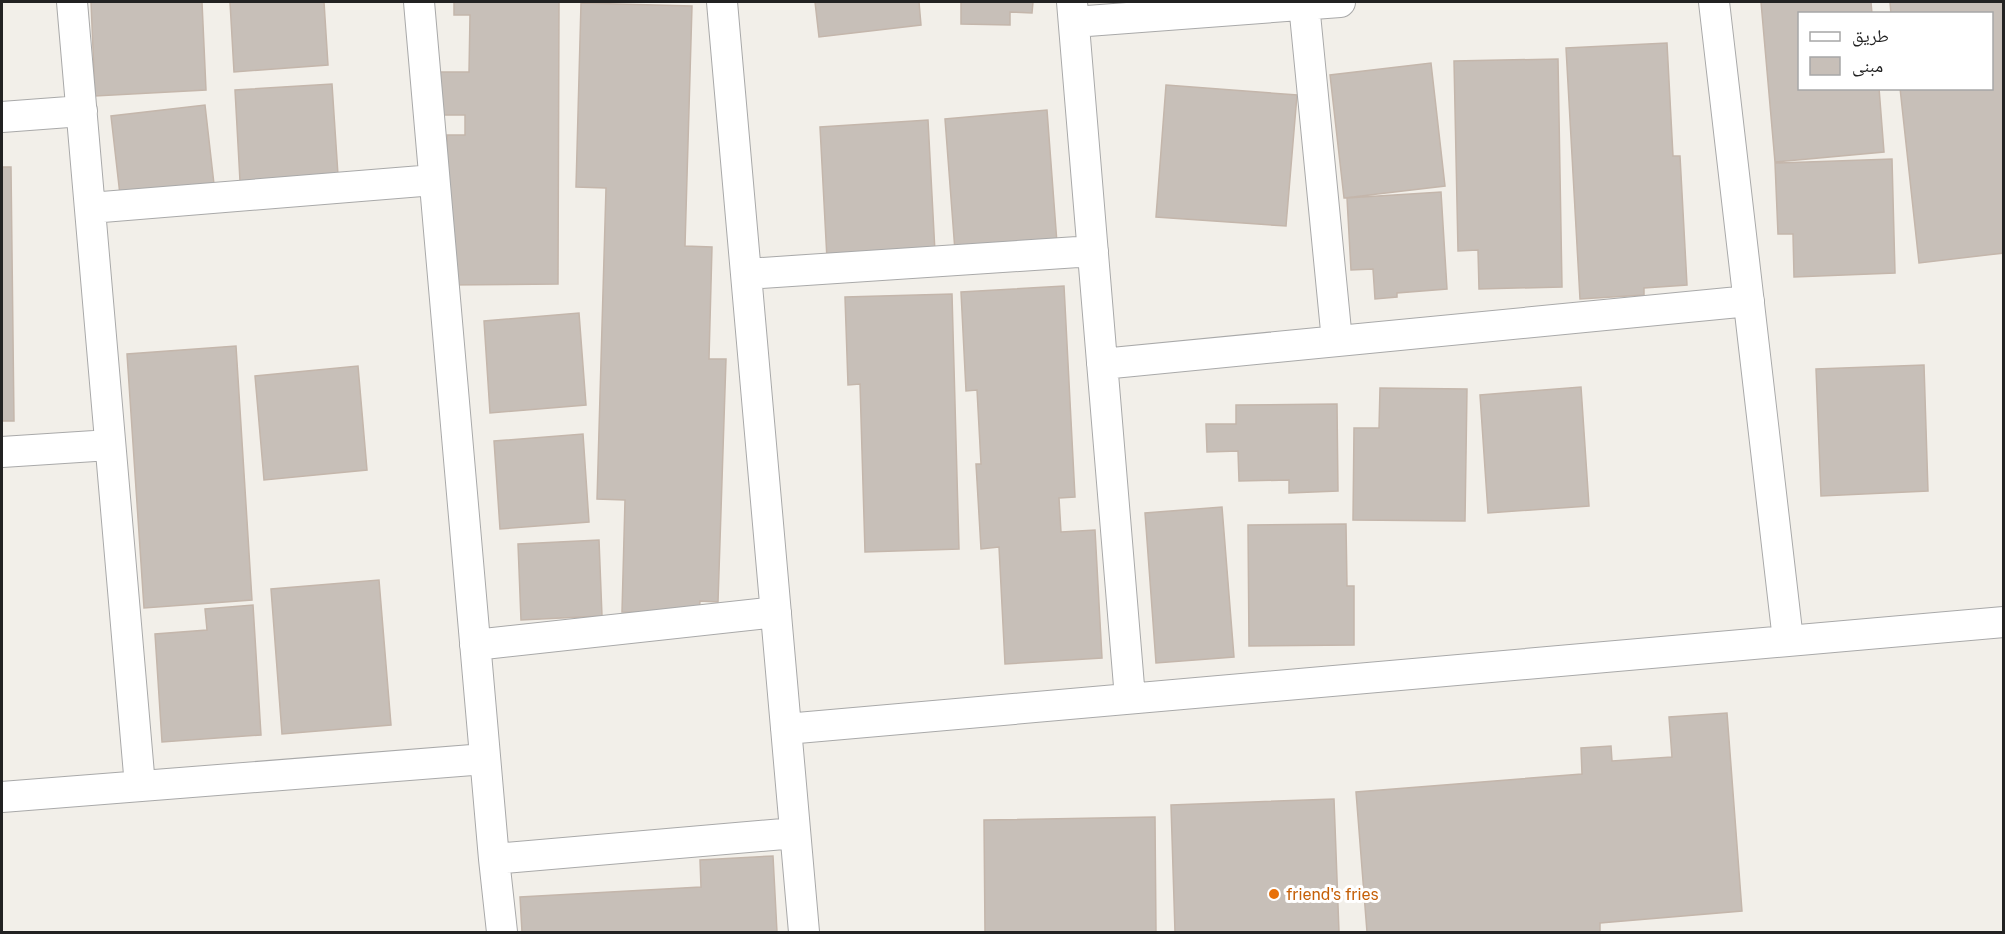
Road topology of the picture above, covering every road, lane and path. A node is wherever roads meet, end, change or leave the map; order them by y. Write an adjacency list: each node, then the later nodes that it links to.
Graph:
1 (72, 2): 8 (street)
2 (419, 2): 10 (street)
3 (722, 2): 13 (street)
4 (1340, 2): 6 (street)
5 (1714, 2): 14 (street)
6 (1304, 4): 7 (street); 15 (street)
7 (1073, 12): 12 (street)
8 (82, 111): 9 (street); 11 (street)
9 (2, 117)
10 (434, 180): 11 (street); 22 (street)
11 (90, 208): 17 (street)
12 (1093, 251): 13 (street); 16 (street)
13 (746, 273): 19 (street)
14 (1749, 301): 15 (street); 21 (street)
15 (1337, 341): 16 (street)
16 (1102, 364): 23 (street)
17 (110, 445): 18 (street); 26 (street)
18 (2, 452)
19 (776, 612): 22 (street); 24 (street)
20 (2004, 622): 21 (street)
21 (1788, 640): 23 (street)
22 (475, 645): 25 (street)
23 (1130, 698): 24 (street)
24 (786, 729): 28 (street)
25 (485, 759): 26 (street); 29 (street)
26 (140, 786): 27 (street)
27 (2, 797)
28 (795, 833): 29 (street); 31 (street)
29 (494, 860): 30 (street)
30 (502, 933)
31 (804, 933)

